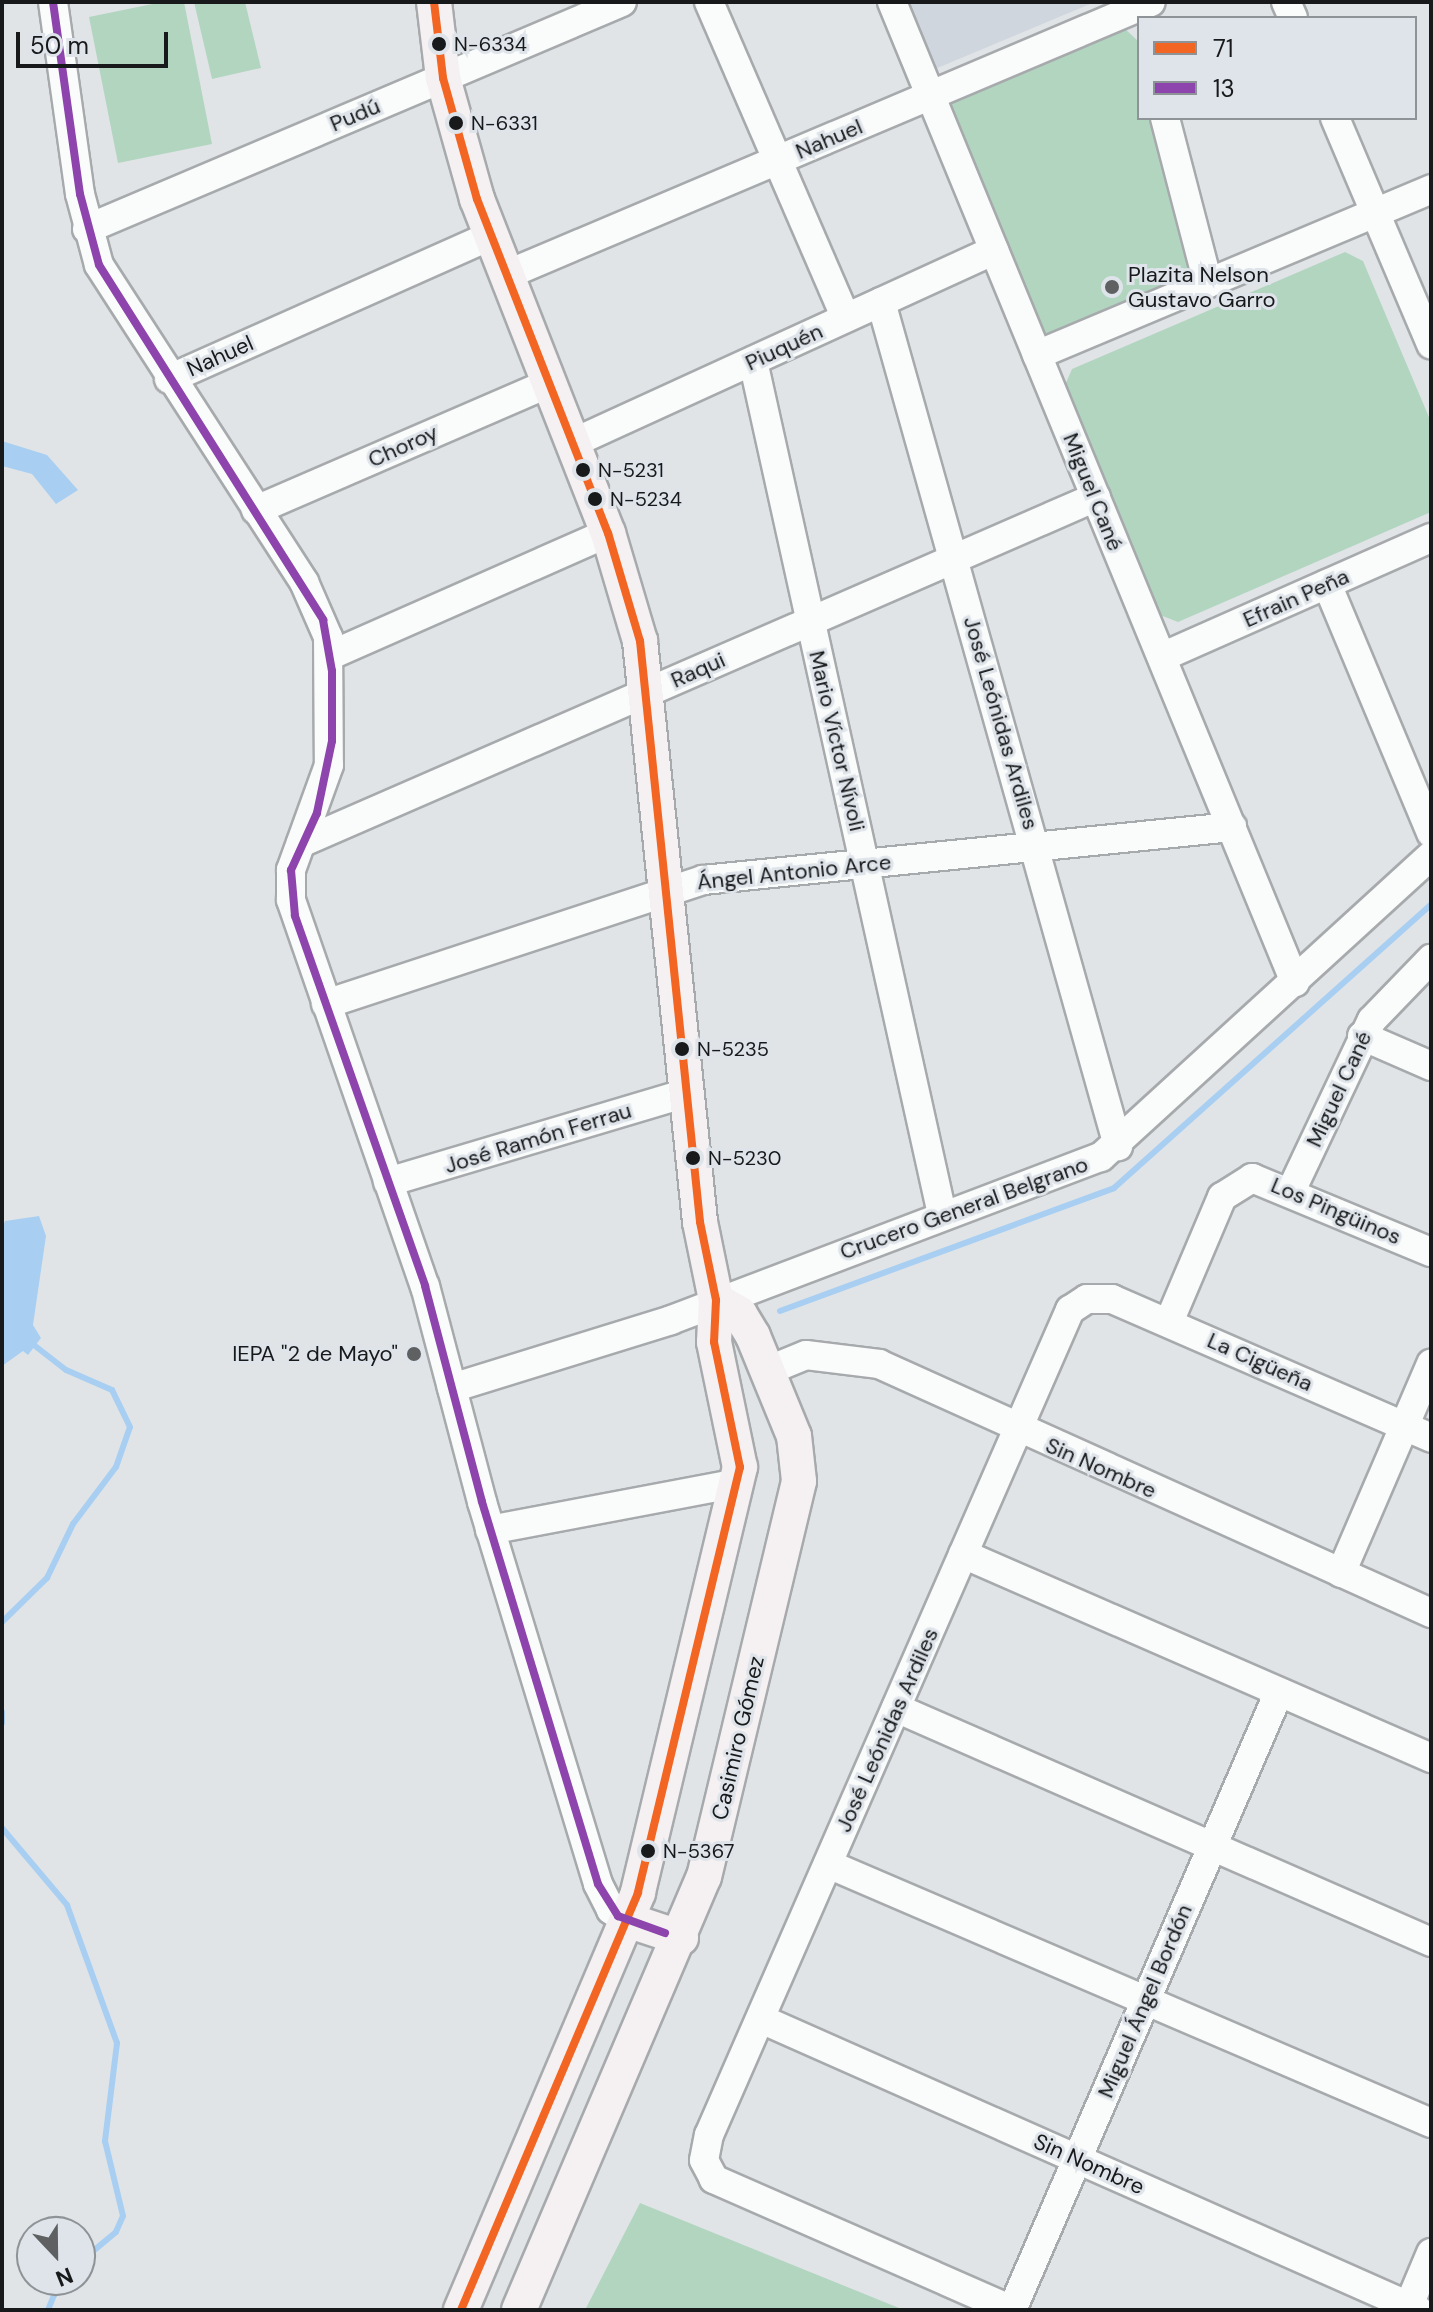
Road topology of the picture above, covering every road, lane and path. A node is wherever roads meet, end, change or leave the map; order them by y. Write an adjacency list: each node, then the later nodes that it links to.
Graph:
1 (53, 2): 14 (street)
2 (434, 2): 7 (main road)
3 (622, 2): 7 (street, Pudú)
4 (709, 2): 11 (street)
5 (892, 2): 8 (street, Miguel Cané)
6 (1152, 2): 8 (street, Nahuel)
7 (443, 78): 14 (street, Pudú); 15 (main road)
8 (931, 96): 11 (street, Nahuel); 16 (street, Miguel Cané)
9 (1166, 120): 18 (street)
10 (1336, 120): 13 (street)
11 (778, 160): 17 (street, Nahuel); 20 (street)
12 (1431, 189): 13 (street)
13 (1375, 212): 18 (street); 21 (street)
14 (87, 229): 24 (street)
15 (490, 236): 17 (main road); 24 (street, Nahuel)
16 (994, 250): 19 (street, Piuquén); 22 (street, Miguel Cané)
17 (506, 275): 25 (main road)
18 (1208, 283): 22 (street)
19 (881, 302): 20 (street, Piuquén); 31 (street, José Leónidas Ardiles)
20 (846, 318): 23 (street, Piuquén)
21 (1431, 344)
22 (1037, 355): 27 (street, Miguel Cané)
23 (753, 361): 26 (street, Piuquén); 33 (street, Mario Víctor Nívoli)
24 (169, 379): 28 (street)
25 (549, 383): 26 (main road); 28 (street, Choroy)
26 (573, 443): 29 (main road)
27 (1096, 497): 31 (street, Raqui); 35 (street, Miguel Cané)
28 (256, 510): 34 (street)
29 (608, 533): 34 (street); 36 (main road)
30 (1431, 538): 32 (street, Efrain Peña)
31 (954, 558): 33 (street, Raqui); 40 (street, José Leónidas Ardiles)
32 (1327, 584): 35 (street, Efrain Peña); 38 (street)
33 (811, 620): 36 (street, Raqui); 42 (street, Mario Víctor Nívoli)
34 (331, 655): 39 (street)
35 (1162, 657): 37 (street, Miguel Cané)
36 (647, 693): 39 (street, Raqui); 43 (main road)
37 (1232, 827): 40 (street, Ángel Antonio Arce); 45 (street, Miguel Cané)
38 (1431, 833)
39 (301, 843): 46 (street)
40 (1037, 849): 42 (street, Ángel Antonio Arce); 50 (street, José Leónidas Ardiles)
41 (1431, 856): 45 (street, Crucero General Belgrano)
42 (865, 863): 43 (street, Ángel Antonio Arce); 53 (street, Mario Víctor Nívoli)
43 (667, 890): 46 (street, Ángel Antonio Arce); 49 (main road)
44 (1431, 959): 47 (street, Miguel Cané)
45 (1295, 982): 50 (street, Crucero General Belgrano)
46 (326, 1004): 51 (street)
47 (1362, 1036): 48 (street); 52 (street, Miguel Cané)
48 (1431, 1066)
49 (687, 1093): 51 (street, José Ramón Ferrau); 56 (main road)
50 (1118, 1146): 53 (street, Crucero General Belgrano)
51 (388, 1182): 60 (street)
52 (1291, 1191): 54 (street, Los Pingüinos); 57 (street, Los Pingüinos)
53 (942, 1214): 56 (street, Crucero General Belgrano)
54 (1431, 1252)
55 (1087, 1299): 57 (street, La Cigüeña); 62 (street, José Leónidas Ardiles)
56 (716, 1300): 59 (main road, Casimiro Gómez); 60 (street, Crucero General Belgrano); 64 (main road)
57 (1169, 1322): 61 (street, La Cigüeña)
58 (1431, 1364): 61 (street)
59 (767, 1371): 62 (street, Sin Nombre); 75 (main road, Casimiro Gómez)
60 (452, 1388): 65 (street)
61 (1404, 1426): 63 (street, La Cigüeña); 67 (street)
62 (1017, 1431): 66 (street, José Leónidas Ardiles); 67 (street, Sin Nombre)
63 (1431, 1438)
64 (738, 1483): 65 (street); 74 (main road)
65 (490, 1530): 74 (street)
66 (963, 1554): 69 (street); 70 (street, José Leónidas Ardiles)
67 (1341, 1573): 68 (street, Sin Nombre)
68 (1431, 1613)
69 (1279, 1692): 71 (street); 72 (street, Miguel Ángel Bordón)
70 (896, 1708): 72 (street); 73 (street, José Leónidas Ardiles)
71 (1431, 1758)
72 (1212, 1846): 76 (street); 77 (street, Miguel Ángel Bordón)
73 (828, 1864): 77 (street); 78 (street, José Leónidas Ardiles)
74 (627, 1920): 75 (main road); 83 (main road)
75 (681, 1938): 84 (main road, Casimiro Gómez)
76 (1431, 1942)
77 (1146, 2000): 79 (street); 80 (street, Miguel Ángel Bordón)
78 (761, 2019): 80 (street, Sin Nombre); 85 (street, José Leónidas Ardiles)
79 (1431, 2123)
80 (1077, 2159): 82 (street, Sin Nombre); 85 (street, Miguel Ángel Bordón)
81 (1431, 2253): 82 (street)
82 (1411, 2308)
83 (461, 2310)
84 (519, 2310)
85 (1012, 2310)

